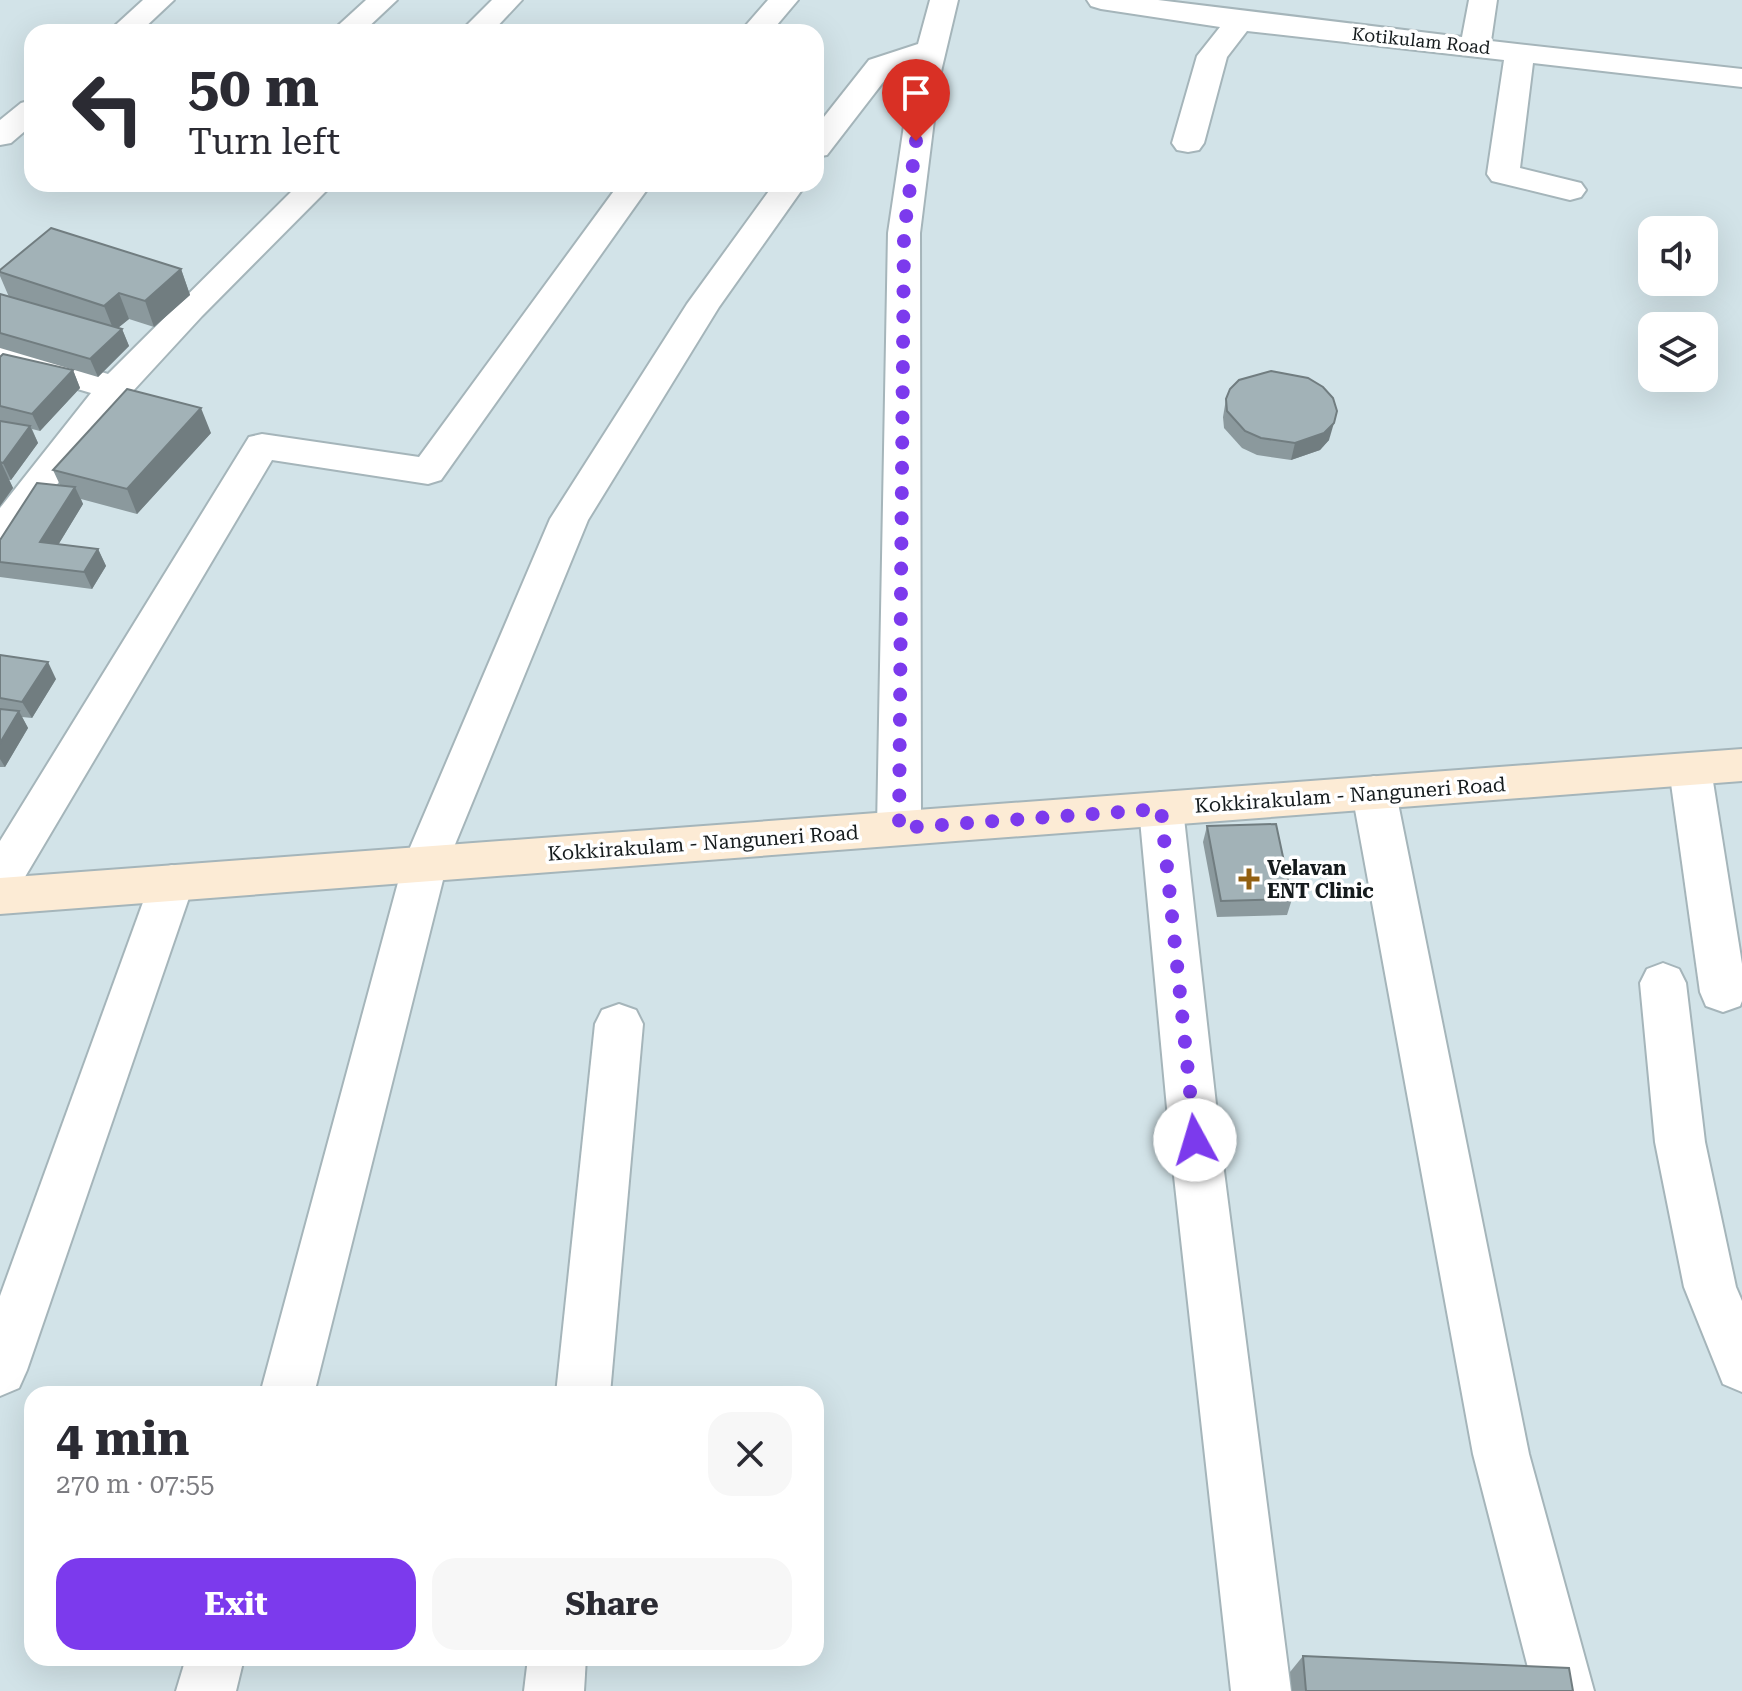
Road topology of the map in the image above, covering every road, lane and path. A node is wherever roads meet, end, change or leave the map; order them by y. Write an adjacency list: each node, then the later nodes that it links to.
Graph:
1 (160, 0): 9 (street)
2 (383, 0): 10 (street)
3 (508, 0): 11 (street)
4 (784, 0): 12 (street)
5 (944, 0): 14 (street)
6 (1101, 0): 8 (street, Kotikulam Road)
7 (1483, 0): 13 (street)
8 (1225, 13): 13 (street, Kotikulam Road); 20 (street)
9 (132, 24)
10 (355, 24)
11 (483, 24)
12 (762, 24)
13 (1475, 47): 15 (street, Kotikulam Road)
14 (932, 49): 19 (street); 32 (street)
15 (1520, 53): 16 (street, Kotikulam Road); 21 (street)
16 (1742, 78)
17 (24, 116): 18 (street)
18 (0, 136)
19 (824, 138)
20 (1188, 143)
21 (1570, 190)
22 (309, 192): 26 (street)
23 (629, 192): 34 (street)
24 (784, 192): 33 (street)
25 (0, 354): 26 (street)
26 (114, 388): 27 (street)
27 (0, 537)
28 (1742, 765): 29 (main road, Kokkirakulam - Nanguneri Road)
29 (1690, 769): 30 (main road, Kokkirakulam - Nanguneri Road); 38 (street)
30 (1374, 793): 31 (main road, Kokkirakulam - Nanguneri Road); 49 (street)
31 (1161, 809): 32 (main road, Kokkirakulam - Nanguneri Road); 48 (street)
32 (899, 828): 33 (main road, Kokkirakulam - Nanguneri Road)
33 (425, 864): 35 (main road, Kokkirakulam - Nanguneri Road); 42 (street)
34 (0, 879)
35 (172, 883): 36 (main road, Kokkirakulam - Nanguneri Road); 41 (street)
36 (0, 896)
37 (1663, 983): 40 (street)
38 (1723, 992)
39 (619, 1024): 43 (street)
40 (1742, 1366)
41 (0, 1370)
42 (289, 1386)
43 (584, 1386)
44 (213, 1666): 46 (street)
45 (556, 1666): 47 (street)
46 (206, 1691)
47 (554, 1691)
48 (1261, 1691)
49 (1564, 1691)

